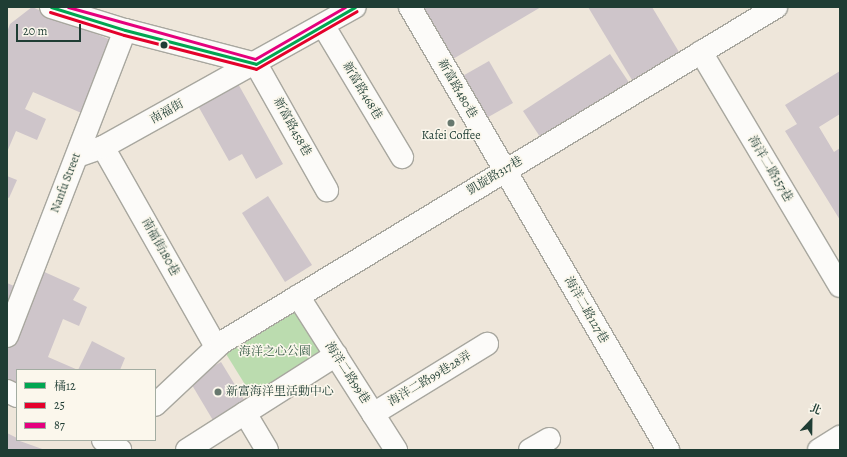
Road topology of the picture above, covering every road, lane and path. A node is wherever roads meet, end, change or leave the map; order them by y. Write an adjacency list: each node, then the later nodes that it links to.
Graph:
1 (51, 7): 6 (street)
2 (410, 7): 12 (street, 新富路480巷)
3 (776, 7): 7 (street, 凱旋路317巷)
4 (350, 8): 5 (street, 南福街)
5 (323, 26): 8 (street, 南福街); 11 (street, 新富路468巷)
6 (126, 30): 8 (street); 10 (street, Nanfu Street)
7 (701, 52): 12 (street, 凱旋路317巷); 14 (street, 海洋二路157巷)
8 (256, 64): 9 (street, 南福街); 13 (street, 新富路458巷)
9 (103, 147): 10 (street, 南福街); 18 (street, 南福街180巷)
10 (77, 156): 16 (street, Nanfu Street)
11 (402, 157)
12 (504, 170): 15 (street, 凱旋路317巷); 34 (street, 海洋二路127巷)
13 (327, 190)
14 (840, 286)
15 (298, 296): 18 (street, 凱旋路317巷); 19 (street, 海洋二路99巷)
16 (7, 336)
17 (487, 344): 24 (street, 海洋二路99巷28弄)
18 (216, 347): 22 (street, 凱旋路317巷)
19 (336, 355): 23 (street); 24 (street, 海洋二路99巷)
20 (7, 391): 21 (street)
21 (16, 396)
22 (156, 404)
23 (245, 413): 30 (street); 31 (street)
24 (373, 414): 32 (street, 海洋二路99巷)
25 (840, 438): 35 (street)
26 (549, 439): 33 (street)
27 (105, 441): 29 (street)
28 (128, 441): 29 (street)
29 (121, 450)
30 (187, 450)
31 (267, 450)
32 (396, 450)
33 (530, 450)
34 (668, 450)
35 (819, 450)

